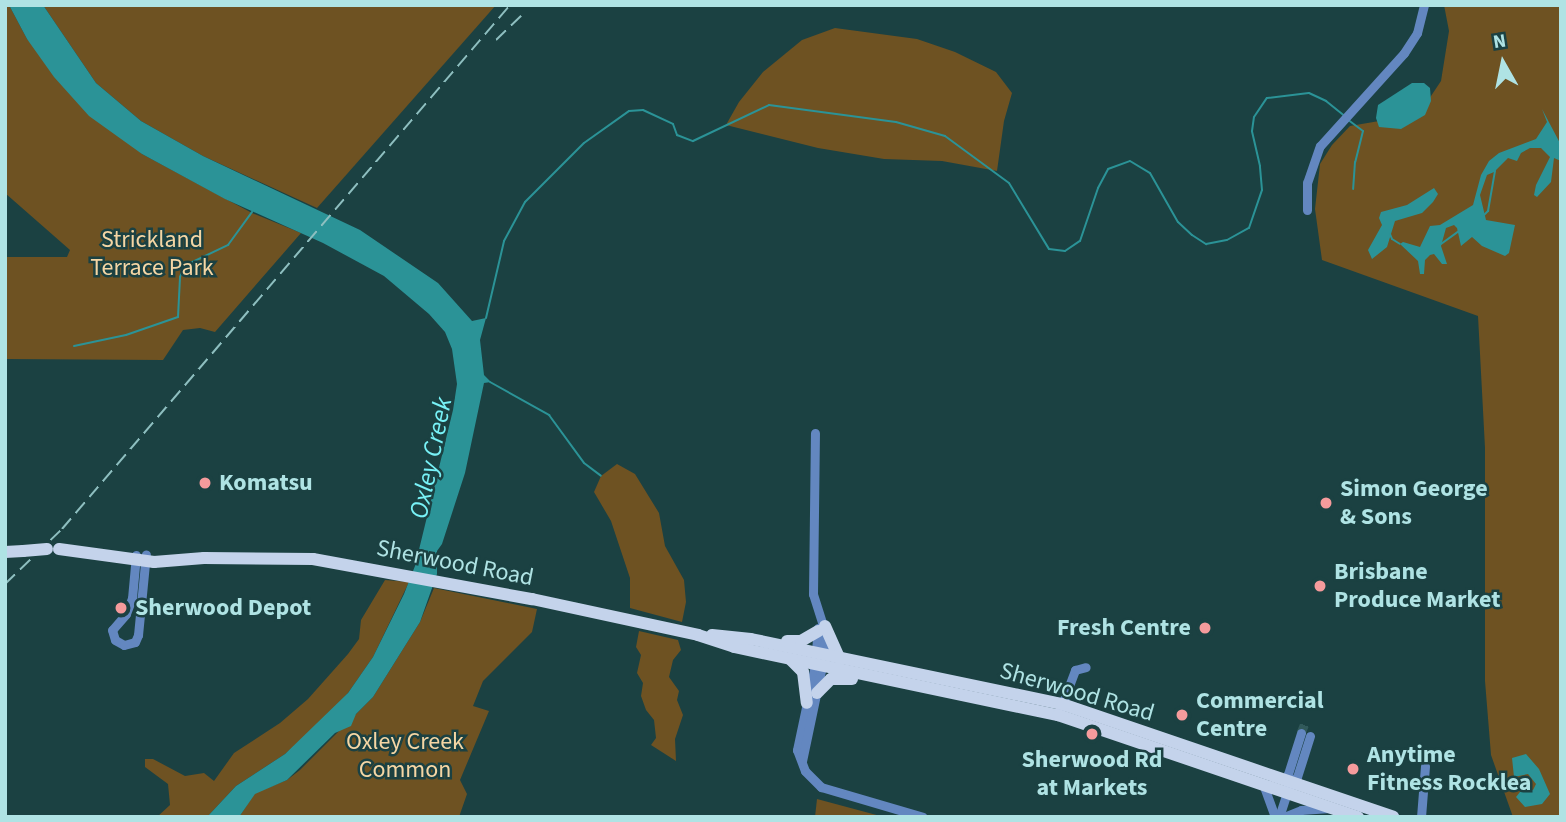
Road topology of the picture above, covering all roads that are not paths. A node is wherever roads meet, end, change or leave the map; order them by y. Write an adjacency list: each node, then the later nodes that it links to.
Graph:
1 (1424, 5): 2 (street)
2 (1307, 210)
3 (815, 433): 6 (street)
4 (5, 552): 5 (main road, Sherwood Road, bridge)
5 (140, 558): 5 (street); 7 (main road, Sherwood Road)
6 (821, 629): 8 (main road); 9 (main road); 11 (street)
7 (698, 635): 8 (main road, Sherwood Road); 10 (main road, Sherwood Road)
8 (773, 644): 11 (main road, Sherwood Road)
9 (839, 658): 11 (main road, Sherwood Road); 16 (main road, Sherwood Road)
10 (790, 659): 11 (main road, Sherwood Road); 15 (main road)
11 (819, 660): 13 (main road, Sherwood Road); 14 (street); 15 (street)
12 (1086, 667): 16 (street)
13 (884, 679): 14 (main road); 16 (main road, Sherwood Road)
14 (817, 693): 18 (street)
15 (807, 702): 18 (street)
16 (1060, 709): 20 (main road, Sherwood Road); 21 (main road, Sherwood Road)
17 (1306, 735): 21 (street)
18 (802, 761): 24 (street)
19 (1425, 766): 23 (street)
20 (1263, 784): 21 (main road, Sherwood Road); 25 (street)
21 (1288, 787): 22 (main road, Sherwood Road); 25 (street); 27 (main road, Sherwood Road)
22 (1331, 808): 25 (street); 26 (main road, Sherwood Road)
23 (1421, 815)
24 (923, 817)
25 (1279, 817)
26 (1358, 817)
27 (1393, 817)

